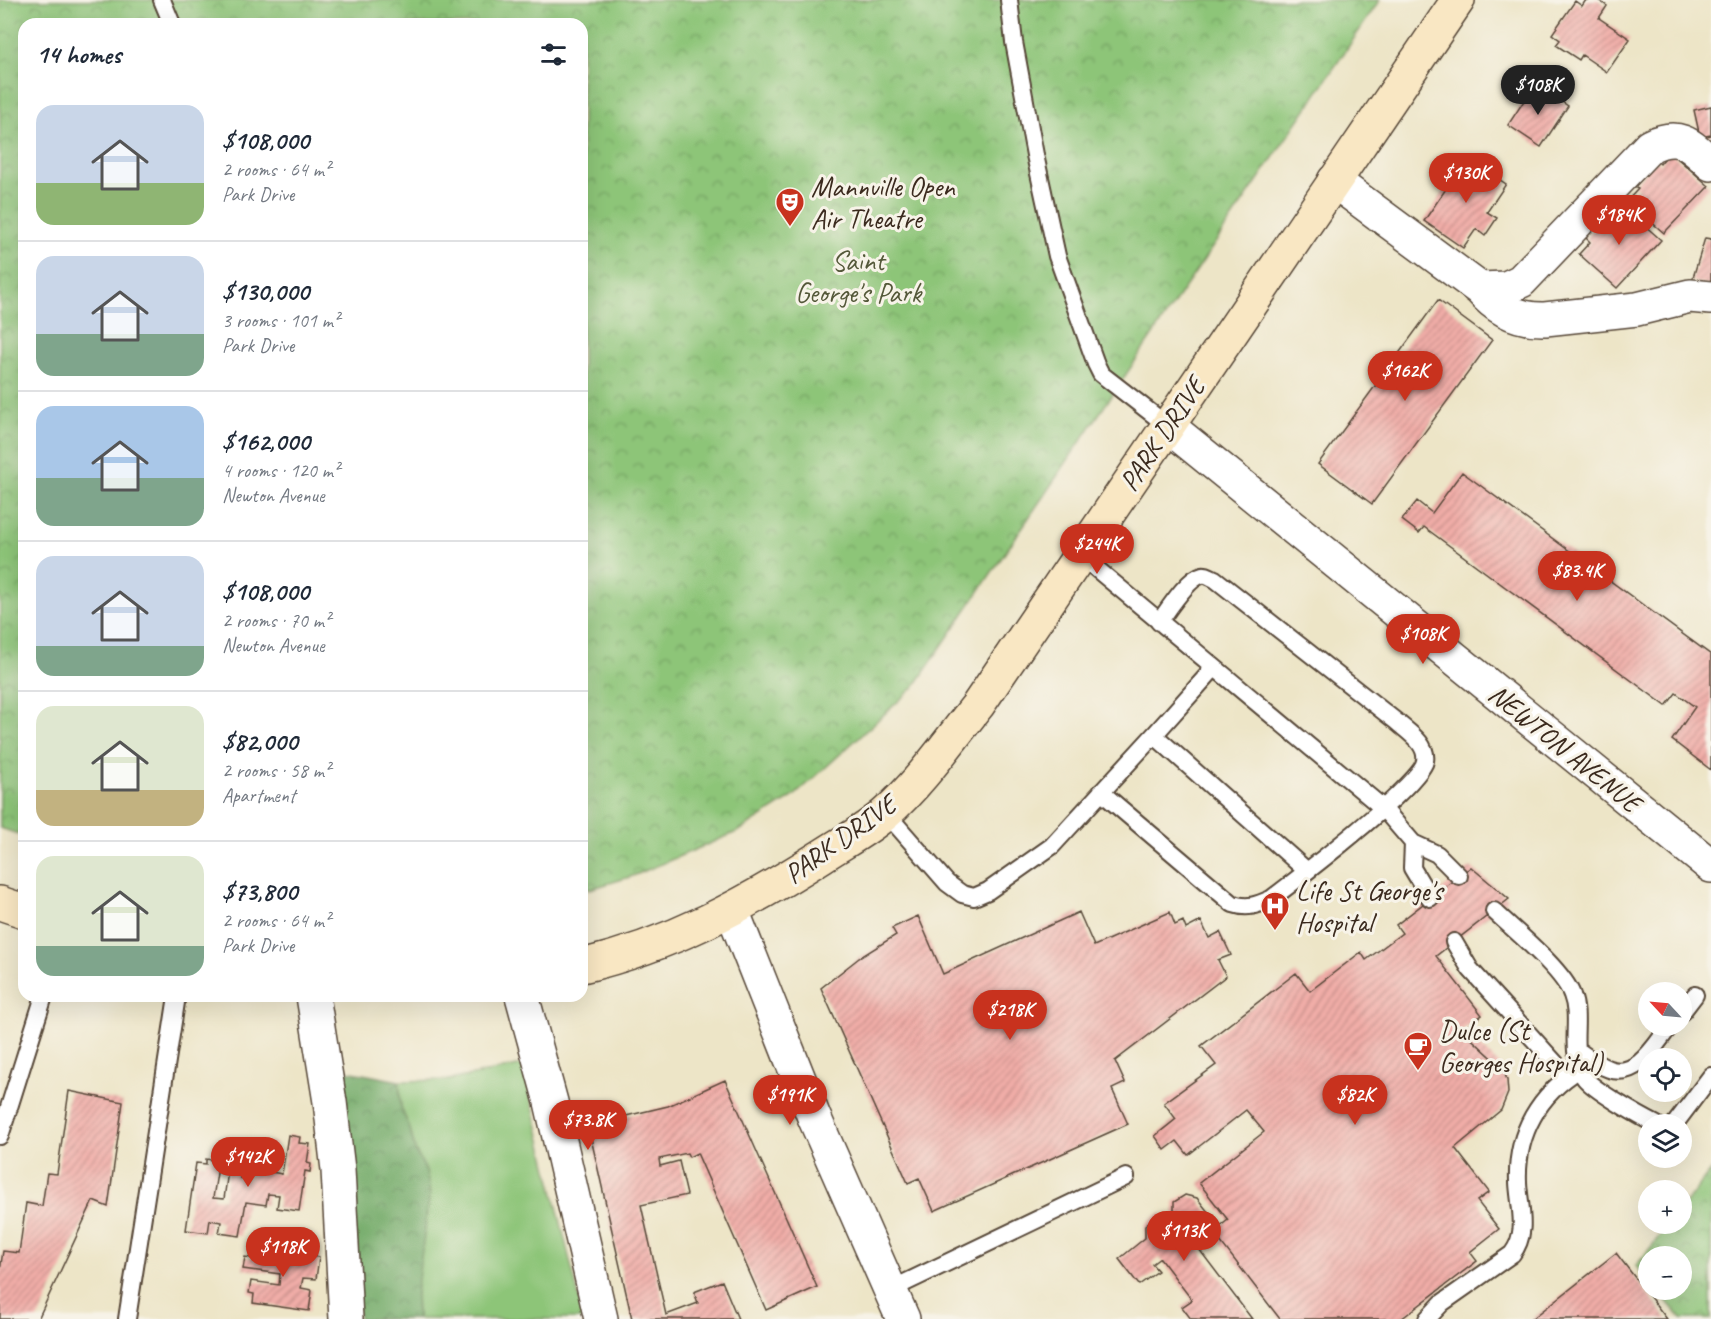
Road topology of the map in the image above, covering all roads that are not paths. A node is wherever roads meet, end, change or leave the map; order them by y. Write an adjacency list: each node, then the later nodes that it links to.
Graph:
1 (162, 0): 4 (lane)
2 (1009, 0): 9 (lane)
3 (1458, 0): 6 (street, PARK DRIVE)
4 (170, 18)
5 (1711, 164): 7 (street)
6 (1334, 181): 7 (street); 9 (street, PARK DRIVE)
7 (1480, 289): 8 (street)
8 (1711, 298)
9 (1168, 426): 10 (street, PARK DRIVE); 18 (street, NEWTON AVENUE)
10 (1080, 555): 11 (lane); 16 (street, PARK DRIVE)
11 (1159, 622): 12 (lane); 15 (lane)
12 (1214, 668): 13 (lane); 15 (lane)
13 (1154, 735): 14 (lane); 19 (lane)
14 (1101, 792): 16 (lane); 19 (lane)
15 (1383, 808): 17 (lane); 19 (lane)
16 (886, 813): 24 (street, PARK DRIVE)
17 (1413, 843): 20 (lane); 21 (lane)
18 (1709, 860)
19 (1307, 871)
20 (1459, 876)
21 (1430, 898)
22 (0, 903): 23 (street)
23 (18, 909)
24 (732, 910): 27 (street, PARK DRIVE); 42 (street)
25 (1494, 911): 35 (lane)
26 (1454, 942): 36 (lane)
27 (588, 964)
28 (1695, 995): 29 (lane)
29 (1692, 999)
30 (42, 1002): 40 (lane)
31 (176, 1002): 43 (lane)
32 (314, 1002): 44 (street)
33 (524, 1002): 45 (street)
34 (1662, 1036): 35 (lane)
35 (1576, 1049): 36 (lane)
36 (1573, 1072): 39 (lane); 47 (lane)
37 (1711, 1076): 38 (lane)
38 (1682, 1114)
39 (1638, 1116)
40 (0, 1136)
41 (1126, 1177): 42 (lane)
42 (890, 1290): 46 (street)
43 (127, 1319)
44 (346, 1319)
45 (601, 1319)
46 (903, 1319)
47 (1427, 1319)

